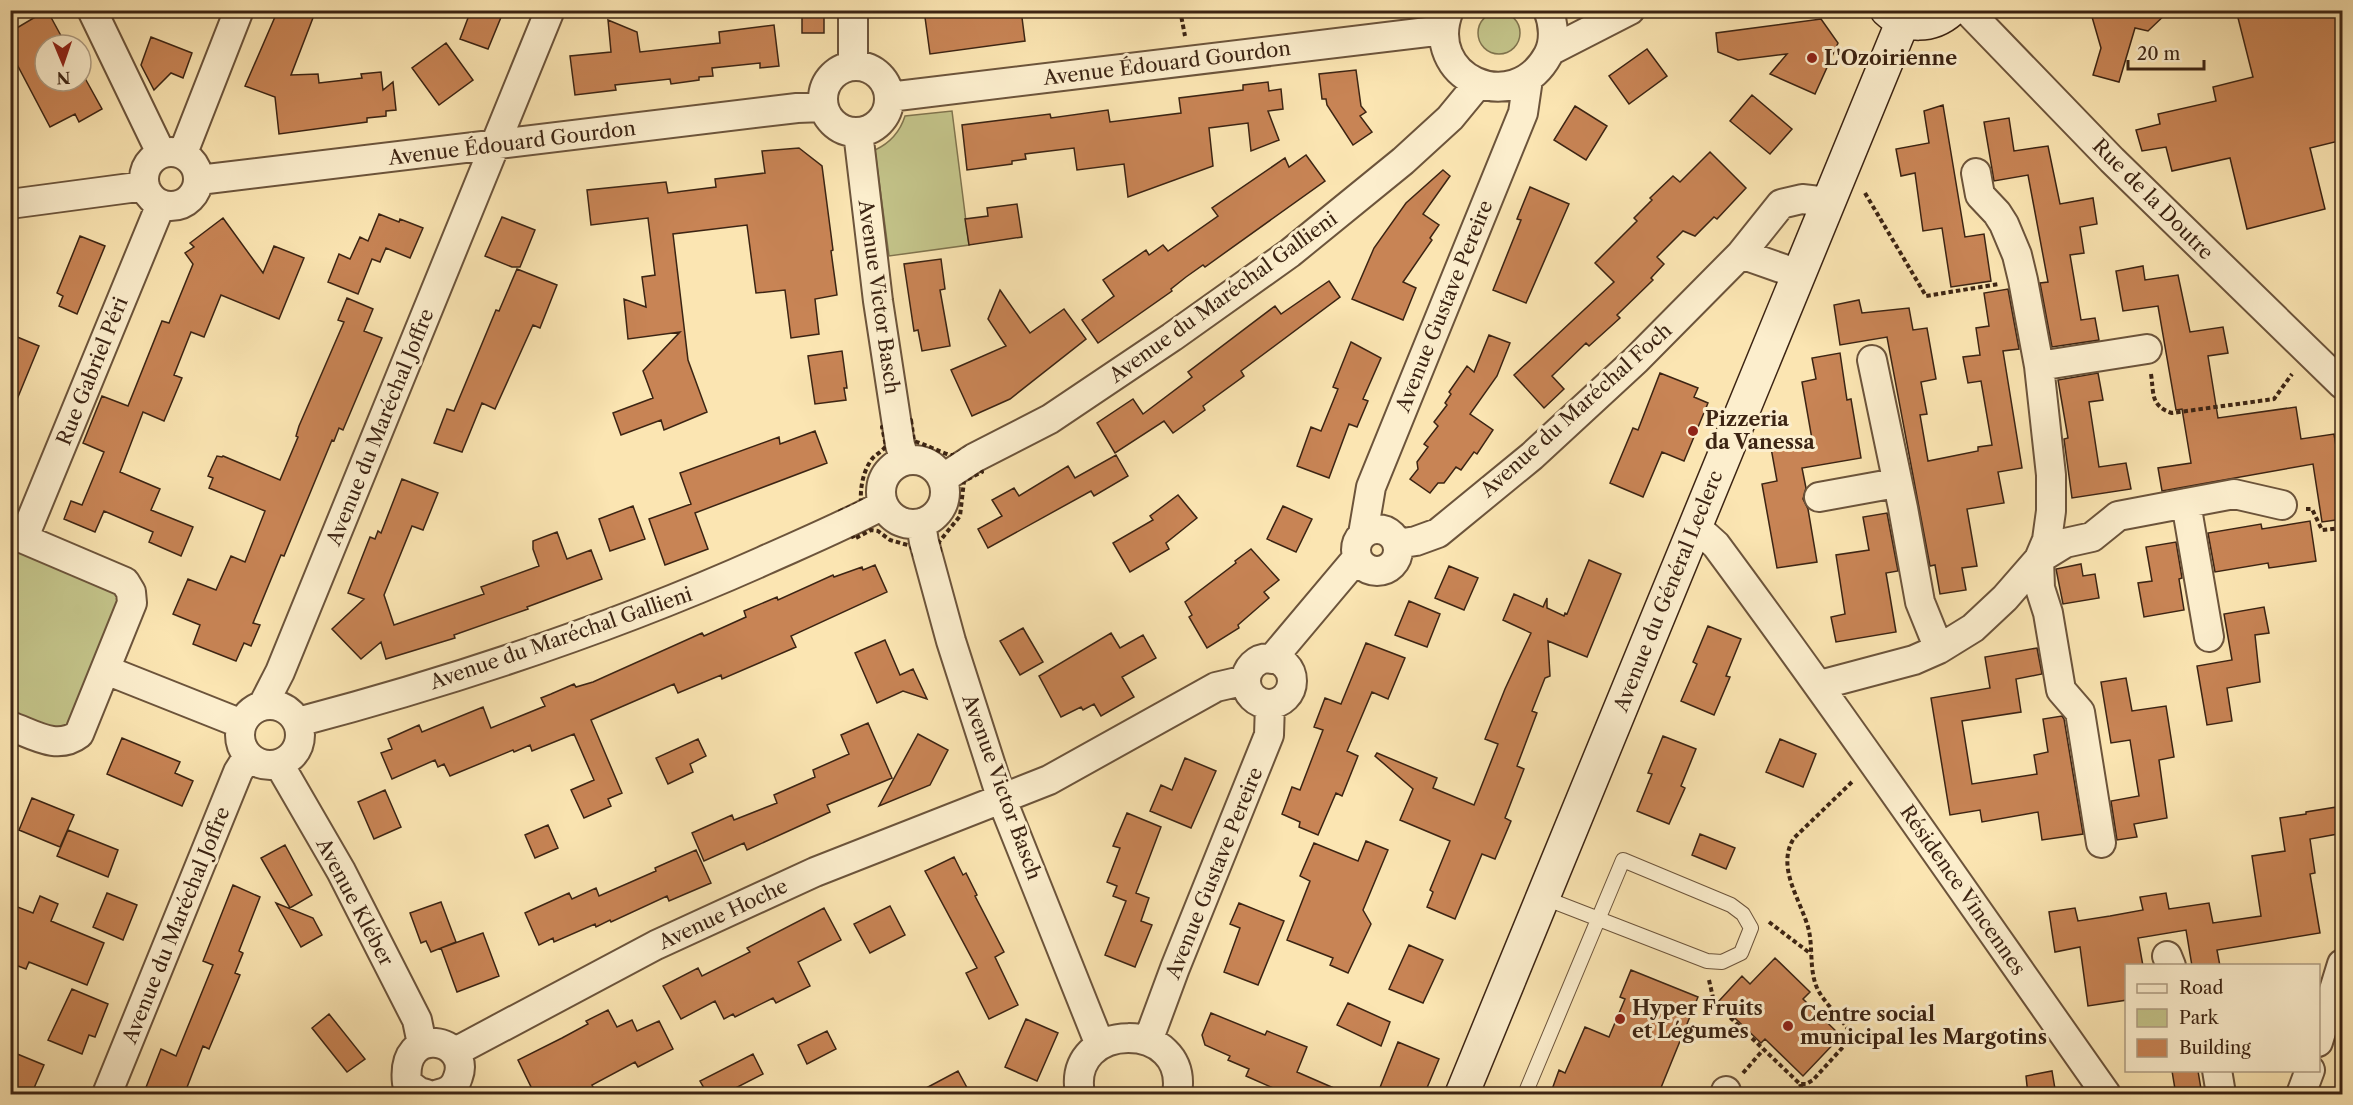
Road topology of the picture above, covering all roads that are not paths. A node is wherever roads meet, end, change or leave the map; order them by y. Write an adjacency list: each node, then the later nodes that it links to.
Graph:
1 (92, 10): 19 (street)
2 (239, 10): 19 (street)
3 (550, 10): 18 (street, Avenue du Maréchal Joffre)
4 (854, 10): 12 (street)
5 (1548, 10): 11 (street)
6 (1630, 10): 11 (street)
7 (1952, 10): 9 (street)
8 (1967, 10): 30 (street, Rue de la Doutre)
9 (1895, 16): 23 (street, Avenue du Général Leclerc)
10 (1447, 20): 14 (street); 15 (street, Avenue Édouard Gourdon)
11 (1550, 51): 13 (street)
12 (854, 66): 15 (street); 16 (street)
13 (1528, 79): 14 (street); 41 (street, Avenue Gustave Pereire)
14 (1478, 84): 32 (street, Avenue du Maréchal Gallieni)
15 (889, 97): 17 (street)
16 (824, 107): 17 (street); 18 (street, Avenue Édouard Gourdon)
17 (858, 132): 31 (street, Avenue Victor Basch)
18 (494, 146): 21 (street, Avenue Édouard Gourdon); 50 (street, Avenue du Maréchal Joffre)
19 (172, 153): 21 (street); 22 (street)
20 (1976, 173): 29 (street)
21 (199, 180): 22 (street)
22 (153, 195): 24 (street); 40 (street, Rue Gabriel Péri)
23 (1828, 201): 25 (street, Avenue du Maréchal Foch); 26 (street, Avenue du Général Leclerc)
24 (10, 204)
25 (1742, 254): 26 (street); 41 (street, Avenue du Maréchal Foch)
26 (1798, 274): 39 (street, Avenue du Général Leclerc)
27 (2147, 349): 29 (street)
28 (1872, 360): 33 (street)
29 (2039, 366): 42 (street)
30 (2343, 384)
31 (905, 461): 32 (street); 36 (street)
32 (942, 479): 38 (street)
33 (1896, 483): 34 (street); 44 (street)
34 (1819, 497)
35 (2186, 503): 37 (street); 42 (street); 43 (street)
36 (883, 505): 38 (street); 51 (street, Avenue du Maréchal Gallieni)
37 (2282, 505)
38 (921, 524): 56 (street, Avenue Victor Basch)
39 (1695, 526): 48 (street, Résidence Vincennes); 58 (street, Avenue du Général Leclerc)
40 (17, 535): 46 (street)
41 (1363, 554): 45 (street)
42 (2039, 560): 44 (street); 57 (street)
43 (2209, 637)
44 (1939, 649): 48 (street)
45 (1279, 663): 47 (street); 49 (street)
46 (106, 670): 52 (street); 53 (street)
47 (1246, 680): 49 (street); 56 (street)
48 (1820, 686): 74 (street, Résidence Vincennes)
49 (1270, 704): 62 (street, Avenue Gustave Pereire)
50 (262, 705): 51 (street); 52 (street)
51 (298, 722): 55 (street)
52 (242, 724): 54 (street)
53 (10, 726)
54 (248, 756): 55 (street); 69 (street, Avenue du Maréchal Joffre)
55 (279, 764): 63 (street, Avenue Kléber)
56 (1002, 800): 64 (street, Avenue Victor Basch); 65 (street, Avenue Hoche)
57 (2101, 843)
58 (1542, 897): 59 (lane); 72 (street, Avenue du Général Leclerc)
59 (1598, 919): 59 (lane); 73 (lane)
60 (2343, 964): 61 (street)
61 (2320, 1039)
62 (1148, 1041): 64 (street); 71 (street)
63 (422, 1044): 65 (street); 68 (street)
64 (1100, 1045): 70 (street)
65 (454, 1053): 68 (street)
66 (2217, 1072): 75 (street)
67 (2310, 1072): 76 (street)
68 (427, 1092)
69 (107, 1095)
70 (1080, 1095)
71 (1177, 1095)
72 (1462, 1095)
73 (1525, 1095)
74 (2106, 1095)
75 (2221, 1095)
76 (2301, 1095)

